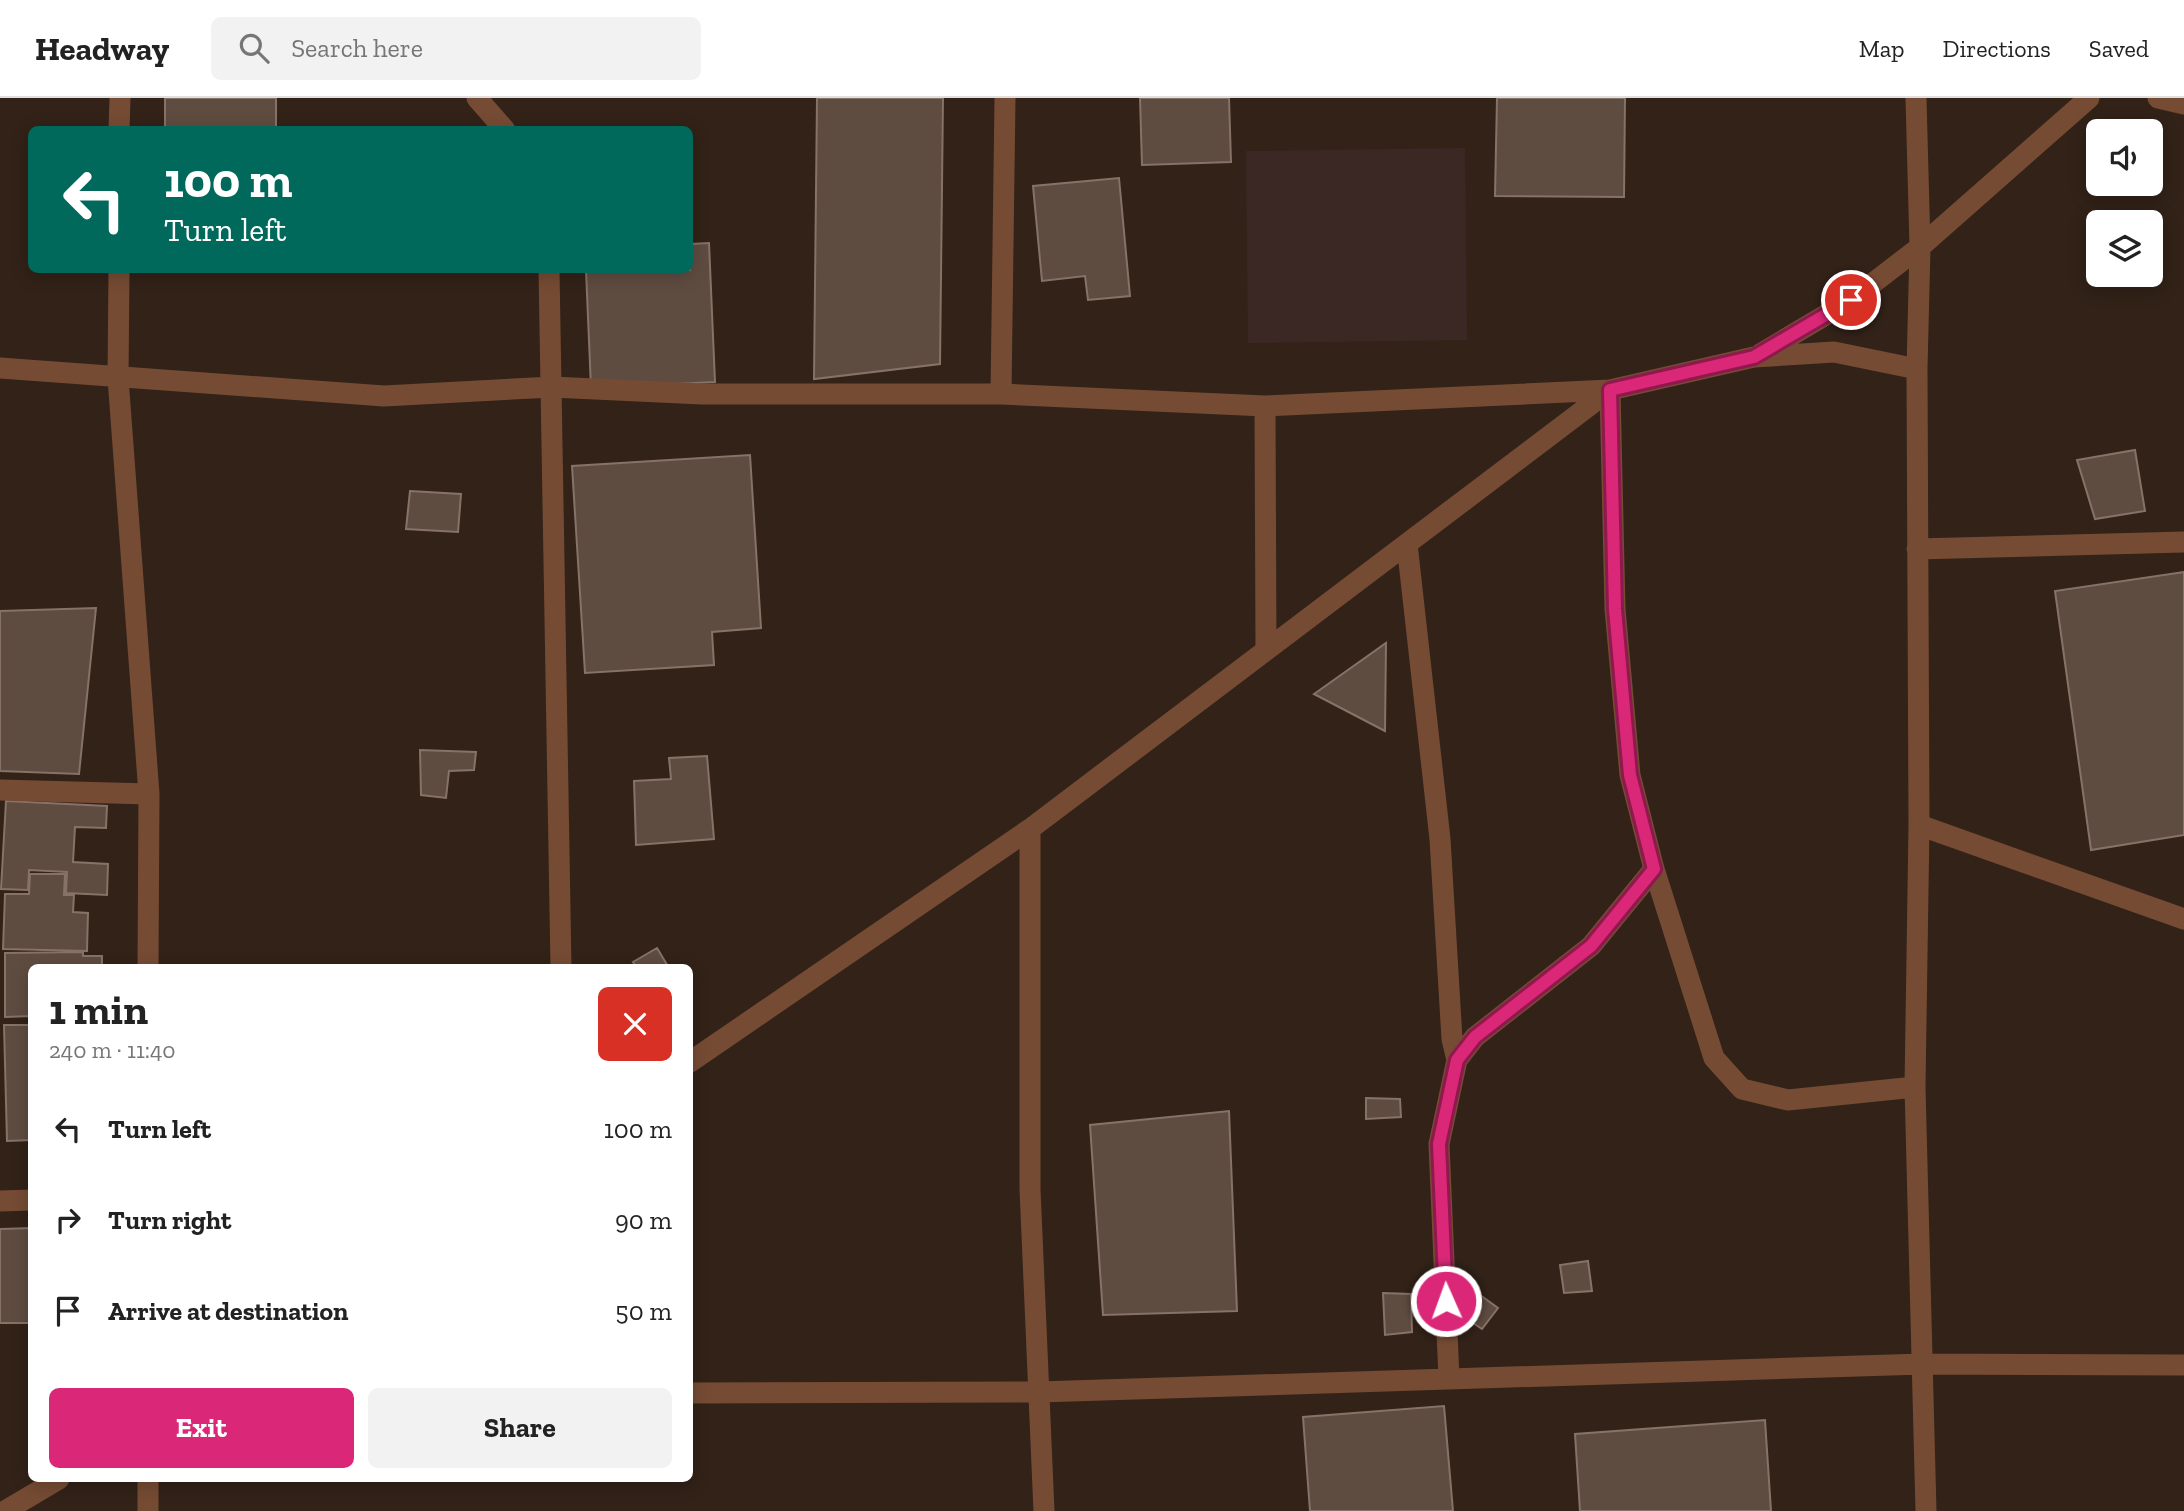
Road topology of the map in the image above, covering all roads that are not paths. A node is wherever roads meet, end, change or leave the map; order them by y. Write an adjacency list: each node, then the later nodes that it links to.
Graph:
1 (120, 98): 8 (street)
2 (477, 98): 9 (street)
3 (1004, 98): 19 (street)
4 (1916, 98): 10 (street)
5 (2089, 98): 10 (street)
6 (2158, 98): 7 (street)
7 (2184, 104)
8 (119, 126)
9 (502, 126)
10 (1920, 247): 13 (street); 15 (street)
11 (119, 273): 16 (street)
12 (549, 273): 17 (street)
13 (1754, 357): 15 (street); 18 (street)
14 (0, 368): 16 (street)
15 (1917, 369): 23 (street)
16 (118, 378): 17 (street); 26 (street)
17 (552, 387): 19 (street); 32 (street)
18 (1610, 390): 20 (street); 22 (street); 29 (street)
19 (1001, 394): 20 (street)
20 (1265, 406): 24 (street)
21 (2184, 542): 23 (street)
22 (1407, 544): 24 (street); 34 (street)
23 (1917, 549): 27 (street)
24 (1266, 650): 28 (street)
25 (0, 790): 26 (street)
26 (149, 794): 31 (street)
27 (1919, 825): 30 (street); 35 (street)
28 (1030, 829): 33 (street); 41 (street)
29 (1654, 869): 34 (street); 35 (street)
30 (2184, 919)
31 (148, 964)
32 (561, 964)
33 (693, 1060)
34 (1457, 1060): 40 (street)
35 (1915, 1087): 38 (street)
36 (28, 1200): 37 (street)
37 (0, 1201)
38 (1923, 1364): 39 (street); 40 (street); 48 (street)
39 (2184, 1365)
40 (1449, 1379): 41 (street)
41 (1039, 1392): 42 (street); 47 (street)
42 (693, 1393)
43 (54, 1482): 45 (street)
44 (148, 1482): 46 (street)
45 (5, 1511)
46 (148, 1511)
47 (1044, 1511)
48 (1926, 1511)

